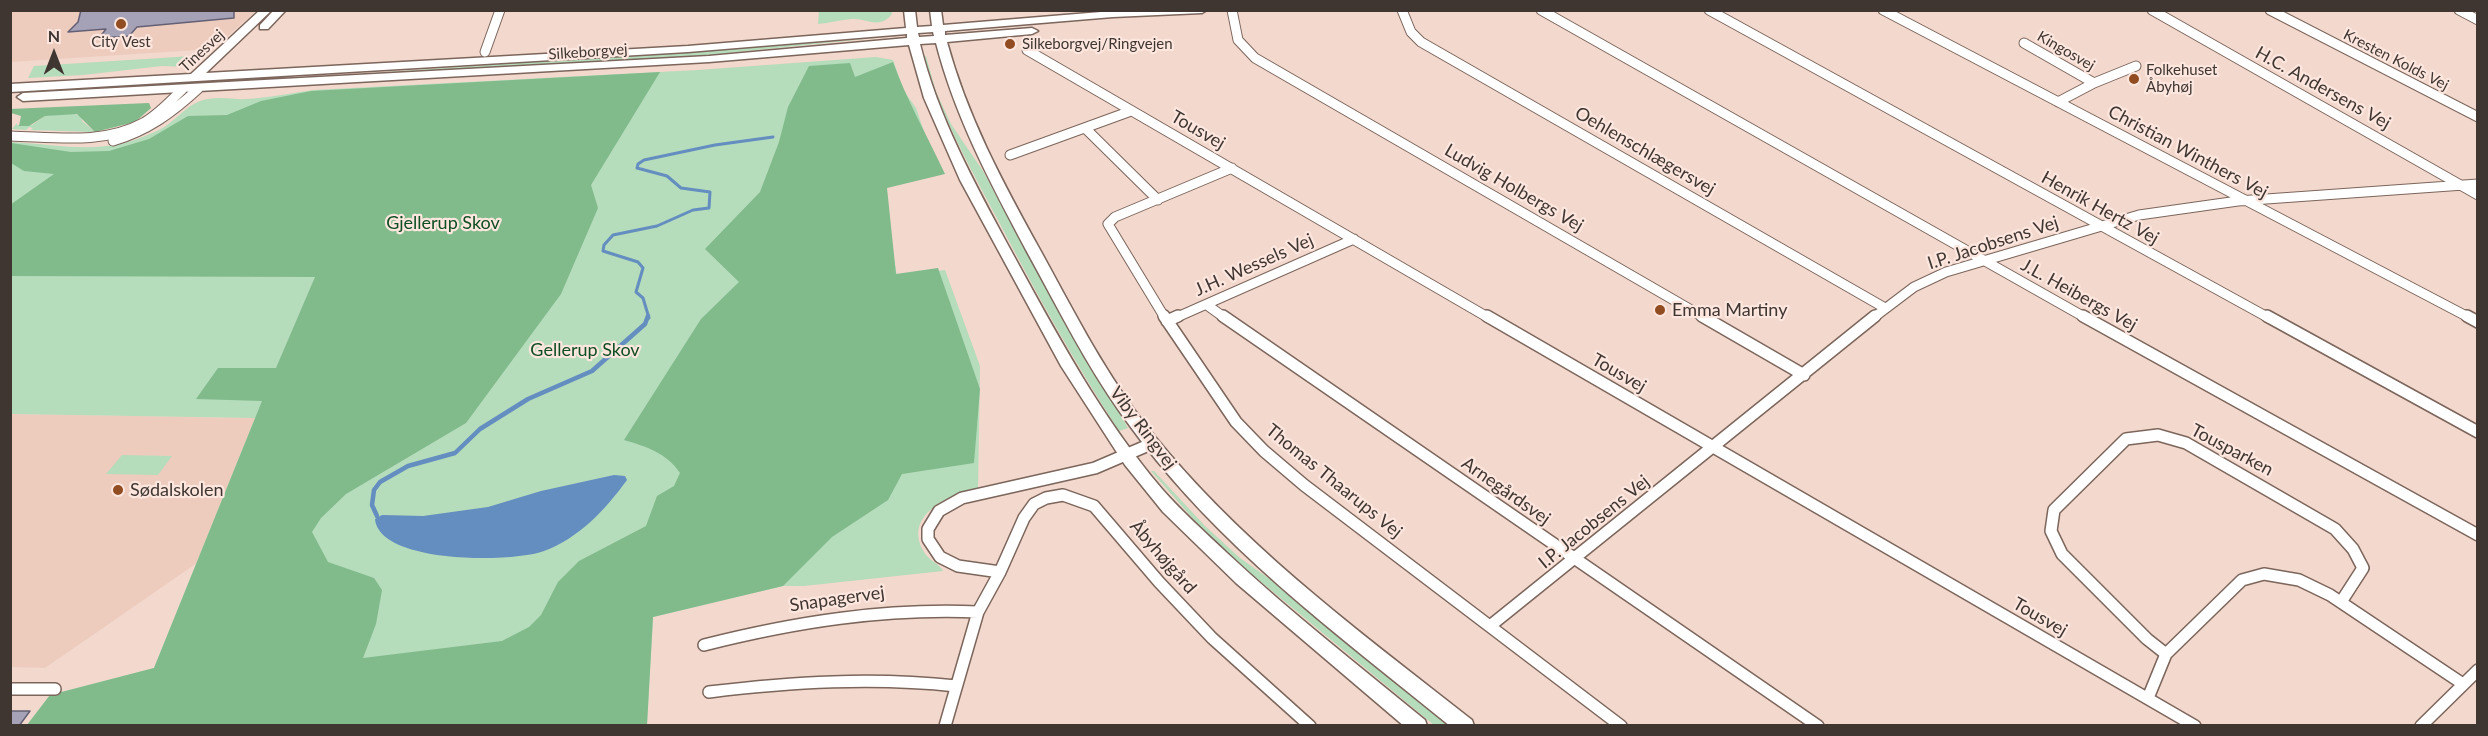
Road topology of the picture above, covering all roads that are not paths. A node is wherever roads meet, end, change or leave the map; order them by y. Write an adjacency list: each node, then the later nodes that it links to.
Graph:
1 (267, 10): 23 (main road, Tinesvej)
2 (281, 10): 22 (main road, Tinesvej)
3 (500, 10): 20 (street)
4 (909, 10): 17 (main road, Viby Ringvej)
5 (935, 10): 16 (main road, Viby Ringvej)
6 (1202, 10): 16 (main road, Silkeborgvej)
7 (1232, 10): 48 (street, Ludvig Holbergs Vej)
8 (1402, 10): 45 (street, Oehlenschlægersvej)
9 (1541, 10): 43 (street, J.L. Heibergs Vej)
10 (1709, 10): 41 (street, Henrik Hertz Vej)
11 (1883, 10): 28 (street, Christian Winthers Vej)
12 (2152, 10): 37 (street, H.C. Andersens Vej)
13 (2270, 10): 30 (street, Kresten Kolds Vej)
14 (2458, 10): 15 (street)
15 (2478, 20)
16 (939, 35): 17 (main road, Silkeborgvej); 50 (main road, Viby Ringvej)
17 (912, 37): 22 (main road, Silkeborgvej); 23 (main road, Silkeborgvej); 52 (main road, Viby Ringvej)
18 (2024, 43): 24 (street, Kingosvej)
19 (1027, 50): 29 (street, Tousvej)
20 (485, 52)
21 (2136, 66): 24 (street, Kingosvej)
22 (212, 76): 23 (main road, Tinesvej)
23 (197, 83): 25 (main road, Silkeborgvej); 26 (main road, Silkeborgvej); 33 (street)
24 (2094, 83): 28 (street, Kingosvej)
25 (10, 88)
26 (182, 90): 27 (main road, Silkeborgvej); 33 (street)
27 (10, 98)
28 (2058, 102): 40 (street, Christian Winthers Vej)
29 (1131, 111): 31 (street); 35 (street, Tousvej)
30 (2478, 117)
31 (1084, 128): 34 (street); 39 (street)
32 (10, 136): 33 (street)
33 (63, 138)
34 (1010, 155)
35 (1232, 168): 39 (street, Thomas Thaarups Vej); 42 (street, Tousvej)
36 (2478, 184): 37 (street, I.P. Jacobsens Vej)
37 (2461, 185): 38 (street, H.C. Andersens Vej); 40 (street, I.P. Jacobsens Vej)
38 (2478, 195)
39 (1158, 200): 46 (street, Thomas Thaarups Vej)
40 (2245, 200): 41 (street, I.P. Jacobsens Vej); 47 (street, Christian Winthers Vej)
41 (2100, 227): 43 (street, I.P. Jacobsens Vej); 49 (street, Henrik Hertz Vej)
42 (1354, 239): 44 (street, J.H. Wessels Vej); 51 (street, Tousvej)
43 (1982, 260): 45 (street, I.P. Jacobsens Vej); 53 (street, J.L. Heibergs Vej)
44 (1207, 304): 46 (street, J.H. Wessels Vej); 54 (street, Arnegårdsvej)
45 (1886, 308): 48 (street, I.P. Jacobsens Vej)
46 (1167, 321): 58 (street, Thomas Thaarups Vej)
47 (2478, 322)
48 (1804, 375): 51 (street, I.P. Jacobsens Vej)
49 (2478, 432)
50 (1151, 444): 52 (street); 71 (main road, Viby Ringvej)
51 (1713, 447): 54 (street, I.P. Jacobsens Vej); 67 (street, Tousvej)
52 (1126, 455): 55 (street); 70 (main road, Viby Ringvej)
53 (2478, 535)
54 (1574, 559): 58 (street, I.P. Jacobsens Vej); 73 (street, Arnegårdsvej)
55 (1000, 572): 57 (street, Åbyhøjgård); 69 (street, Åbyhøjgård)
56 (2341, 602): 60 (street); 60 (street, Tousparken); 62 (street)
57 (978, 612): 59 (street, Snapagervej); 63 (street, Åbyhøjgård)
58 (1490, 626): 72 (street, Thomas Thaarups Vej)
59 (704, 645)
60 (2166, 654): 67 (street)
61 (2478, 670): 62 (street)
62 (2463, 684): 75 (street)
63 (956, 686): 66 (street); 68 (street, Åbyhøjgård)
64 (10, 689): 65 (street)
65 (55, 689)
66 (709, 692)
67 (2148, 698): 74 (street, Tousvej)
68 (945, 726)
69 (1310, 726)
70 (1419, 726)
71 (1465, 726)
72 (1622, 726)
73 (1818, 726)
74 (2195, 726)
75 (2421, 726)

